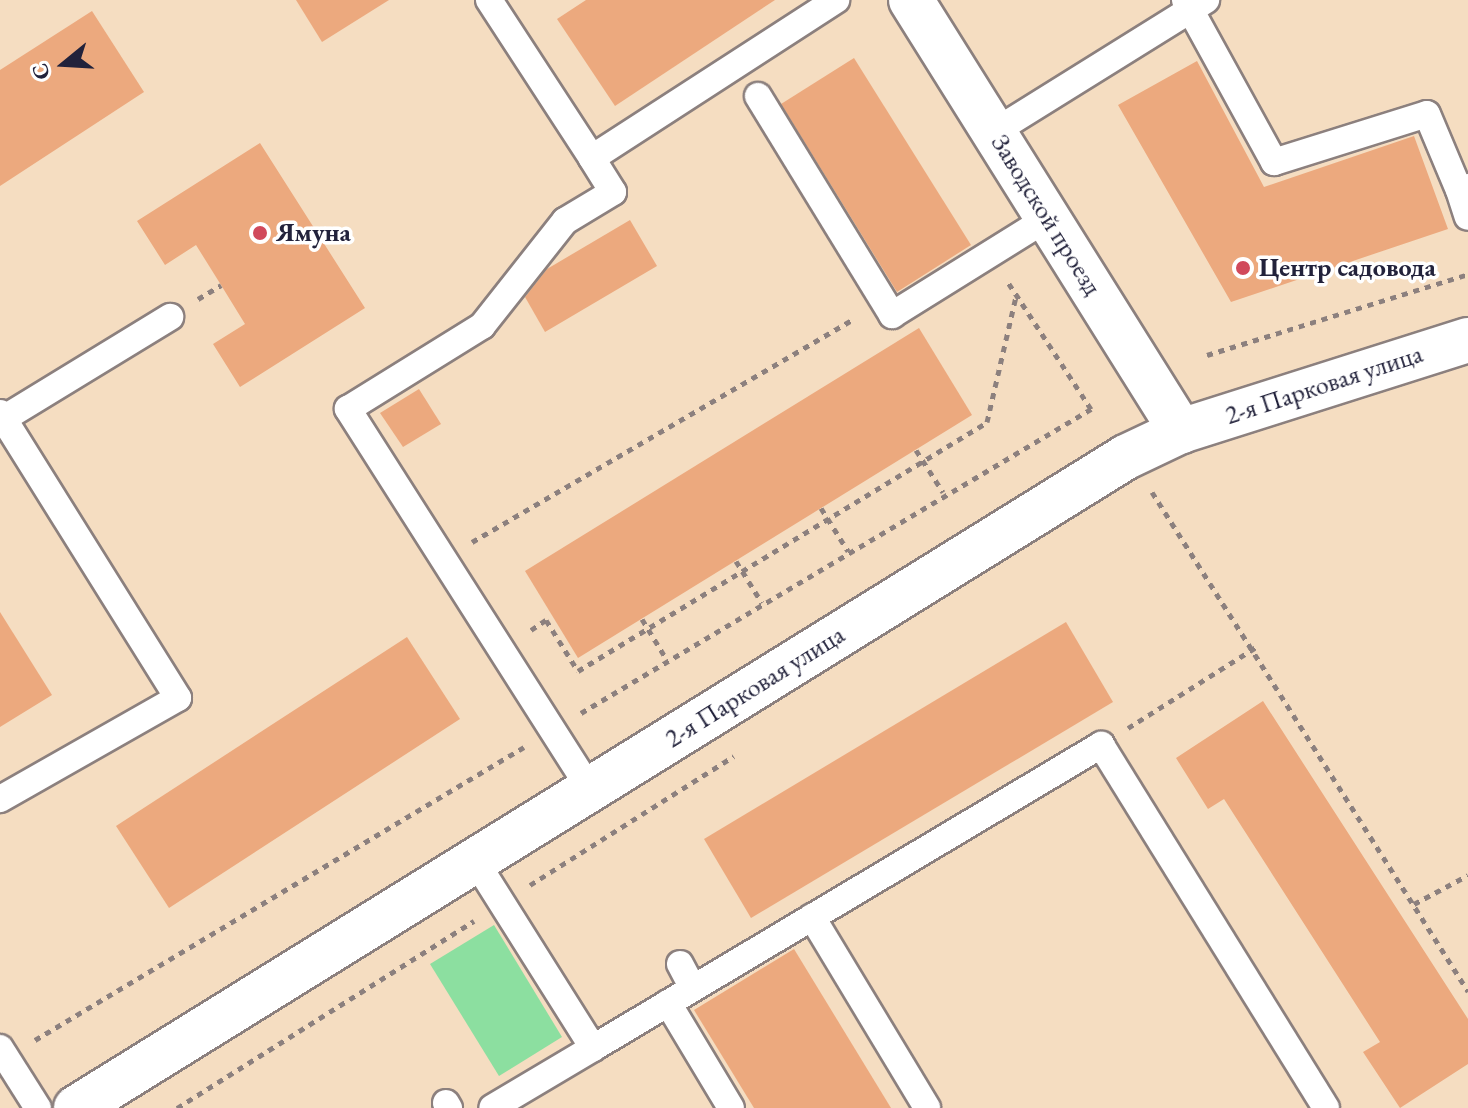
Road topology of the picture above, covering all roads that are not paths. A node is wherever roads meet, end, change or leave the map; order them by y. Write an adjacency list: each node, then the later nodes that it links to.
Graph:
1 (489, 0): 7 (lane)
2 (836, 0): 7 (lane)
3 (911, 0): 6 (street, Заводской проезд)
4 (1194, 3): 6 (lane); 8 (lane)
5 (758, 96): 10 (lane)
6 (994, 132): 10 (street, Заводской проезд)
7 (592, 158): 15 (lane)
8 (1464, 189): 9 (lane)
9 (1468, 217)
10 (1048, 218): 14 (street, Заводской проезд)
11 (170, 317): 13 (lane)
12 (1468, 340): 14 (street, 2-я Парковая улица)
13 (2, 416): 16 (lane)
14 (1181, 431): 15 (street, 2-я Парковая улица)
15 (590, 789): 17 (street, 2-я Парковая улица)
16 (0, 799)
17 (476, 862): 23 (lane); 26 (street, 2-я Парковая улица)
18 (812, 917): 20 (lane); 28 (lane); 29 (lane)
19 (680, 964): 20 (lane)
20 (693, 988): 21 (lane)
21 (668, 1003): 23 (lane); 27 (lane)
22 (0, 1048): 25 (lane)
23 (593, 1048): 24 (lane)
24 (500, 1106)
25 (38, 1108)
26 (76, 1108)
27 (731, 1108)
28 (927, 1108)
29 (1326, 1108)

